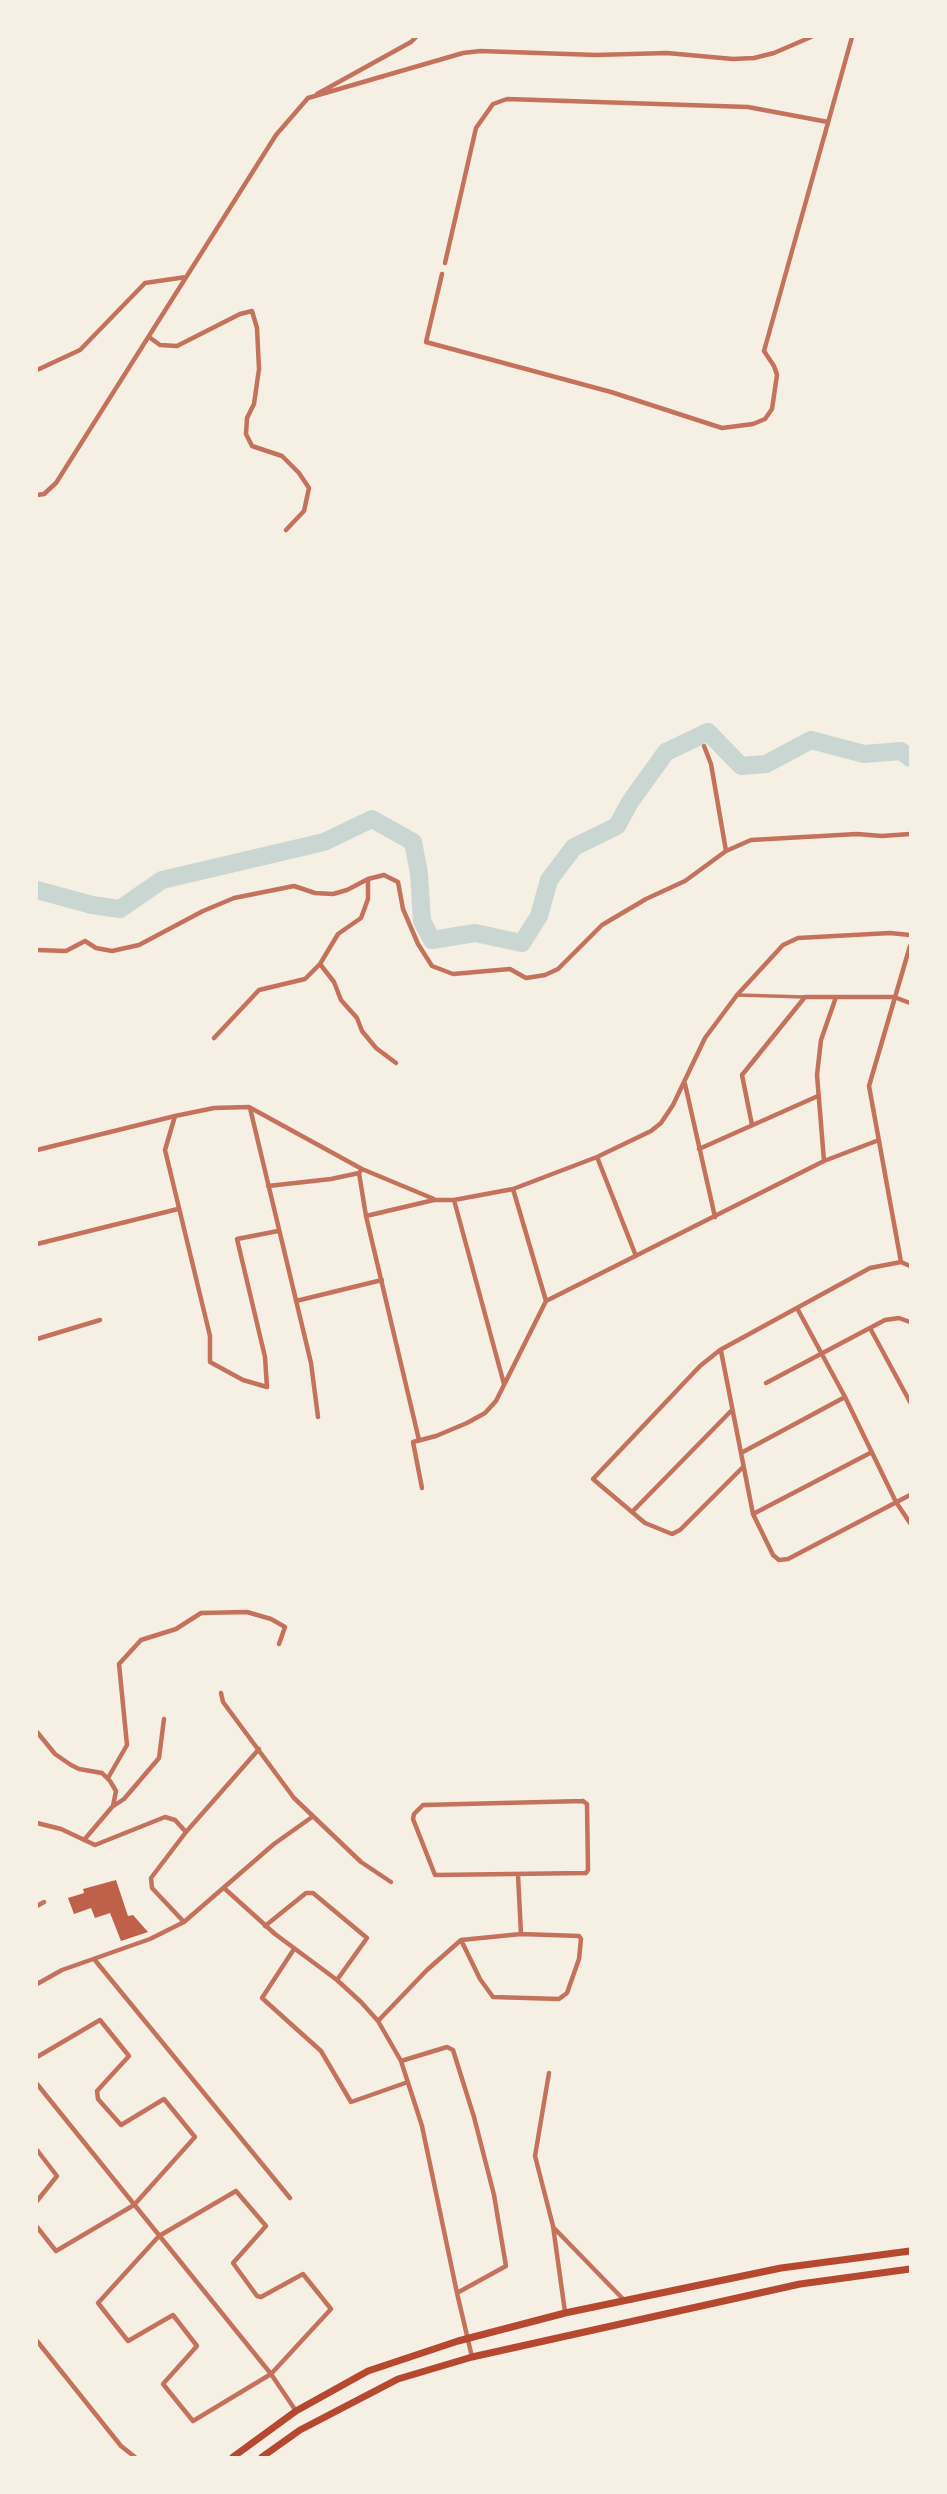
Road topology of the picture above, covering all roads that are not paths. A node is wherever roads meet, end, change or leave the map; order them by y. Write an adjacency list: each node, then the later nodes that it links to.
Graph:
1 (416, 37): 4 (street)
2 (811, 37): 4 (street)
3 (852, 37): 5 (street)
4 (308, 98): 8 (street)
5 (828, 122): 6 (street); 7 (street)
6 (445, 263)
7 (442, 274)
8 (187, 276): 9 (street); 10 (street)
9 (149, 337): 11 (street); 12 (street)
10 (37, 370)
11 (37, 495)
12 (286, 530)
13 (704, 746): 15 (street)
14 (910, 834): 15 (street)
15 (726, 851): 16 (street)
16 (368, 879): 19 (street); 20 (street)
17 (910, 935): 21 (street)
18 (910, 946): 24 (street)
19 (37, 950)
20 (320, 964): 26 (street); 27 (street)
21 (737, 995): 22 (street); 28 (street)
22 (805, 997): 23 (street); 32 (street)
23 (836, 997): 24 (street); 29 (street)
24 (894, 997): 25 (street); 33 (street)
25 (910, 1003)
26 (214, 1038)
27 (396, 1063)
28 (685, 1083): 34 (street); 36 (street)
29 (818, 1096): 32 (street); 37 (street)
30 (249, 1107): 31 (street); 38 (street); 39 (street)
31 (175, 1116): 35 (street); 43 (street)
32 (751, 1125): 34 (street)
33 (879, 1140): 37 (street); 49 (street)
34 (699, 1149): 45 (street)
35 (37, 1150)
36 (597, 1157): 40 (street); 48 (street)
37 (824, 1161): 45 (street)
38 (360, 1171): 39 (street); 41 (street); 44 (street)
39 (268, 1185): 46 (street)
40 (513, 1189): 42 (street); 53 (street)
41 (434, 1199): 42 (street); 44 (street)
42 (454, 1199): 62 (street)
43 (178, 1209): 46 (street); 47 (street)
44 (366, 1216): 51 (street)
45 (715, 1217): 48 (street)
46 (278, 1231): 52 (street)
47 (37, 1244)
48 (636, 1256): 53 (street)
49 (901, 1262): 50 (street); 54 (street)
50 (910, 1266)
51 (382, 1280): 52 (street); 67 (street)
52 (296, 1301): 66 (street)
53 (546, 1301): 62 (street)
54 (797, 1308): 59 (street); 60 (street)
55 (100, 1320): 58 (street)
56 (910, 1322): 57 (street)
57 (870, 1328): 60 (street); 64 (street)
58 (37, 1339)
59 (720, 1350): 65 (street); 74 (street)
60 (821, 1352): 61 (street); 63 (street)
61 (766, 1383)
62 (505, 1385): 67 (street)
63 (845, 1397): 68 (street); 69 (street)
64 (910, 1402)
65 (732, 1410): 69 (street); 74 (street)
66 (318, 1418)
67 (416, 1441): 71 (street)
68 (872, 1452): 73 (street); 75 (street)
69 (741, 1453): 70 (street)
70 (743, 1467): 74 (street); 75 (street)
71 (422, 1488)
72 (910, 1495): 73 (street)
73 (896, 1502): 75 (street); 76 (street)
74 (632, 1512)
75 (753, 1514)
76 (910, 1523)
77 (279, 1644): 82 (street)
78 (220, 1693): 81 (street)
79 (164, 1719): 83 (street)
80 (37, 1732): 82 (street)
81 (259, 1749): 84 (street); 86 (street)
82 (108, 1778): 83 (street)
83 (112, 1807): 87 (street)
84 (312, 1818): 89 (street); 90 (street)
85 (37, 1823): 87 (street)
86 (186, 1832): 87 (street); 93 (street)
87 (84, 1840)
88 (518, 1875): 88 (street); 95 (street)
89 (391, 1882)
90 (224, 1888): 93 (street); 94 (street)
91 (44, 1902): 92 (street)
92 (37, 1906)
93 (184, 1922): 98 (street)
94 (265, 1926): 97 (street); 99 (street)
95 (521, 1934): 96 (street); 96 (street)
96 (461, 1940): 101 (street)
97 (294, 1949): 99 (street); 105 (street)
98 (94, 1959): 100 (street); 108 (street)
99 (337, 1980): 101 (street)
100 (37, 1984)
101 (378, 2021): 103 (street)
102 (37, 2057): 110 (street)
103 (401, 2061): 105 (street); 116 (street)
104 (549, 2073): 111 (street)
105 (408, 2082): 116 (street)
106 (37, 2084): 110 (street)
107 (37, 2150): 109 (street)
108 (290, 2198)
109 (37, 2201)
110 (134, 2205): 112 (street); 113 (street)
111 (553, 2226): 117 (street); 118 (street)
112 (37, 2227)
113 (159, 2235): 122 (street); 122 (street); 122 (street)
114 (910, 2251): 117 (main road)
115 (910, 2269): 121 (main road)
116 (457, 2293): 119 (street)
117 (624, 2300): 118 (main road)
118 (565, 2313): 119 (main road)
119 (468, 2339): 121 (street); 123 (main road)
120 (38, 2343): 124 (street)
121 (472, 2357): 126 (main road)
122 (271, 2374): 123 (street)
123 (296, 2411): 125 (main road)
124 (135, 2457)
125 (233, 2457)
126 (262, 2457)

